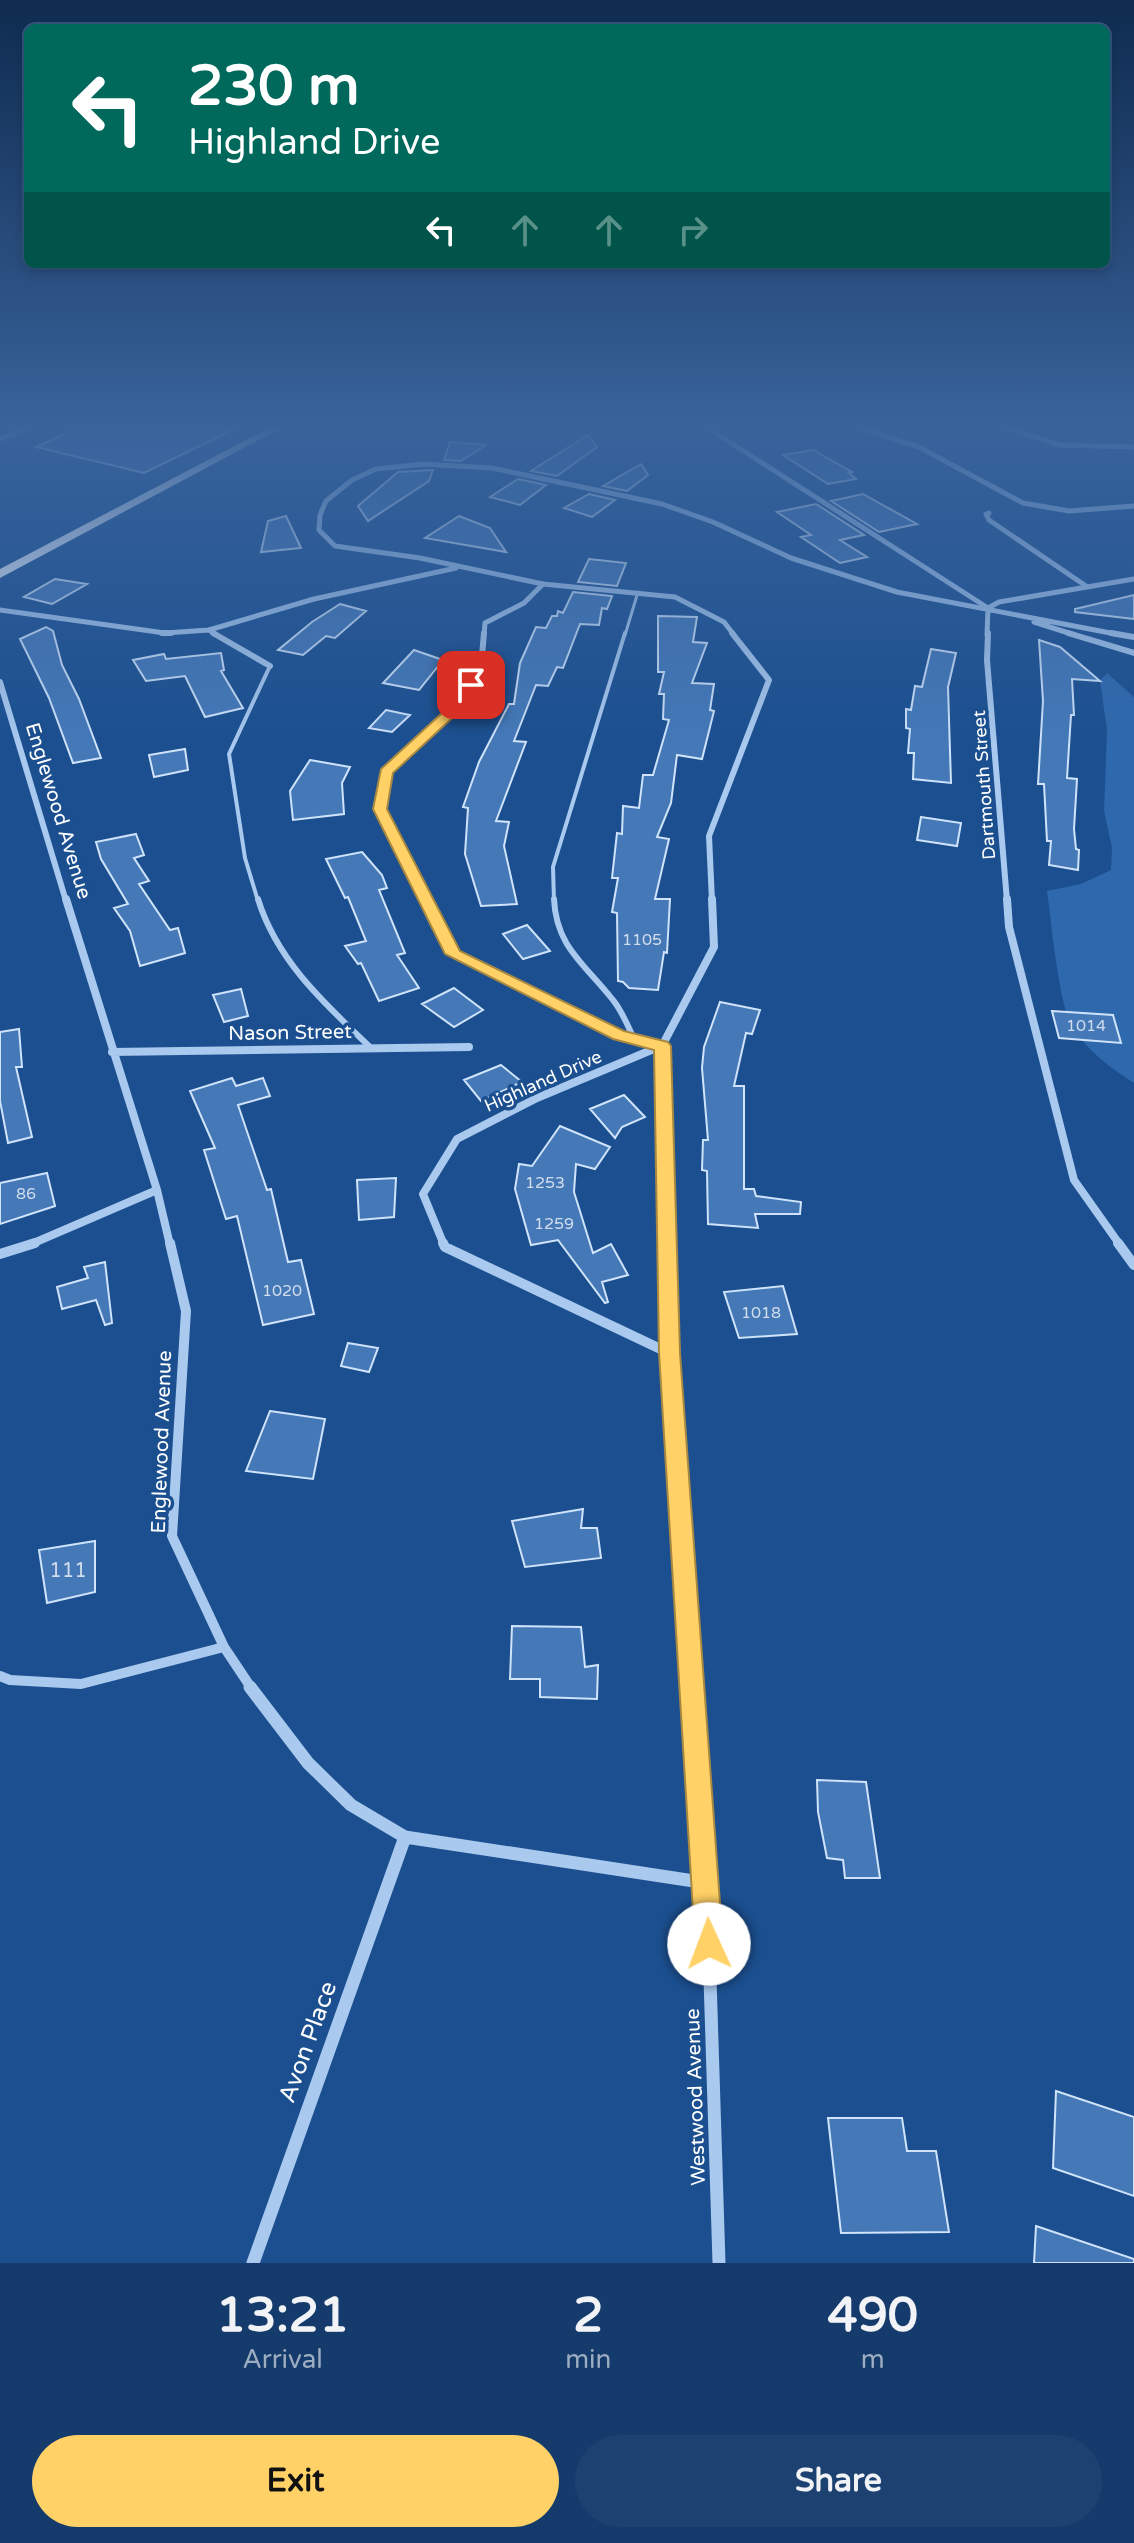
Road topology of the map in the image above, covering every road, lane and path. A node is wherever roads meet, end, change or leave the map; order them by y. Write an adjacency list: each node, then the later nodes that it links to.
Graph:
1 (76, 534): 7 (main road)
2 (323, 534): 6 (street)
3 (738, 534): 12 (street)
4 (872, 534): 12 (street)
5 (1009, 534): 10 (street)
6 (461, 567): 9 (street); 14 (street)
7 (0, 574)
8 (1134, 579): 10 (street)
9 (543, 584): 11 (street, Westwood Avenue); 19 (street, Highland Drive)
10 (1086, 587): 12 (street)
11 (638, 592): 19 (lane); 20 (street, Westwood Avenue)
12 (988, 608): 15 (street); 16 (street); 26 (street, Dartmouth Street)
13 (0, 610): 14 (street)
14 (209, 630): 17 (street)
15 (1134, 637)
16 (1134, 653)
17 (270, 666): 22 (lane)
18 (0, 682): 23 (street, Englewood Avenue)
19 (634, 1039): 20 (street, Highland Drive)
20 (662, 1046): 27 (street, Westwood Avenue); 27 (street, Highland Drive)
21 (469, 1047): 22 (street, Nason Street)
22 (371, 1048): 23 (street, Nason Street)
23 (112, 1052): 24 (street, Englewood Avenue)
24 (157, 1190): 25 (street); 28 (street, Englewood Avenue)
25 (0, 1254)
26 (1134, 1265)
27 (669, 1353): 31 (street, Westwood Avenue)
28 (224, 1647): 29 (street); 30 (street, Englewood Avenue)
29 (0, 1676)
30 (405, 1837): 31 (street, Englewood Avenue); 32 (street, Avon Place)
31 (707, 1883): 33 (street, Westwood Avenue)
32 (253, 2263)
33 (719, 2263)

